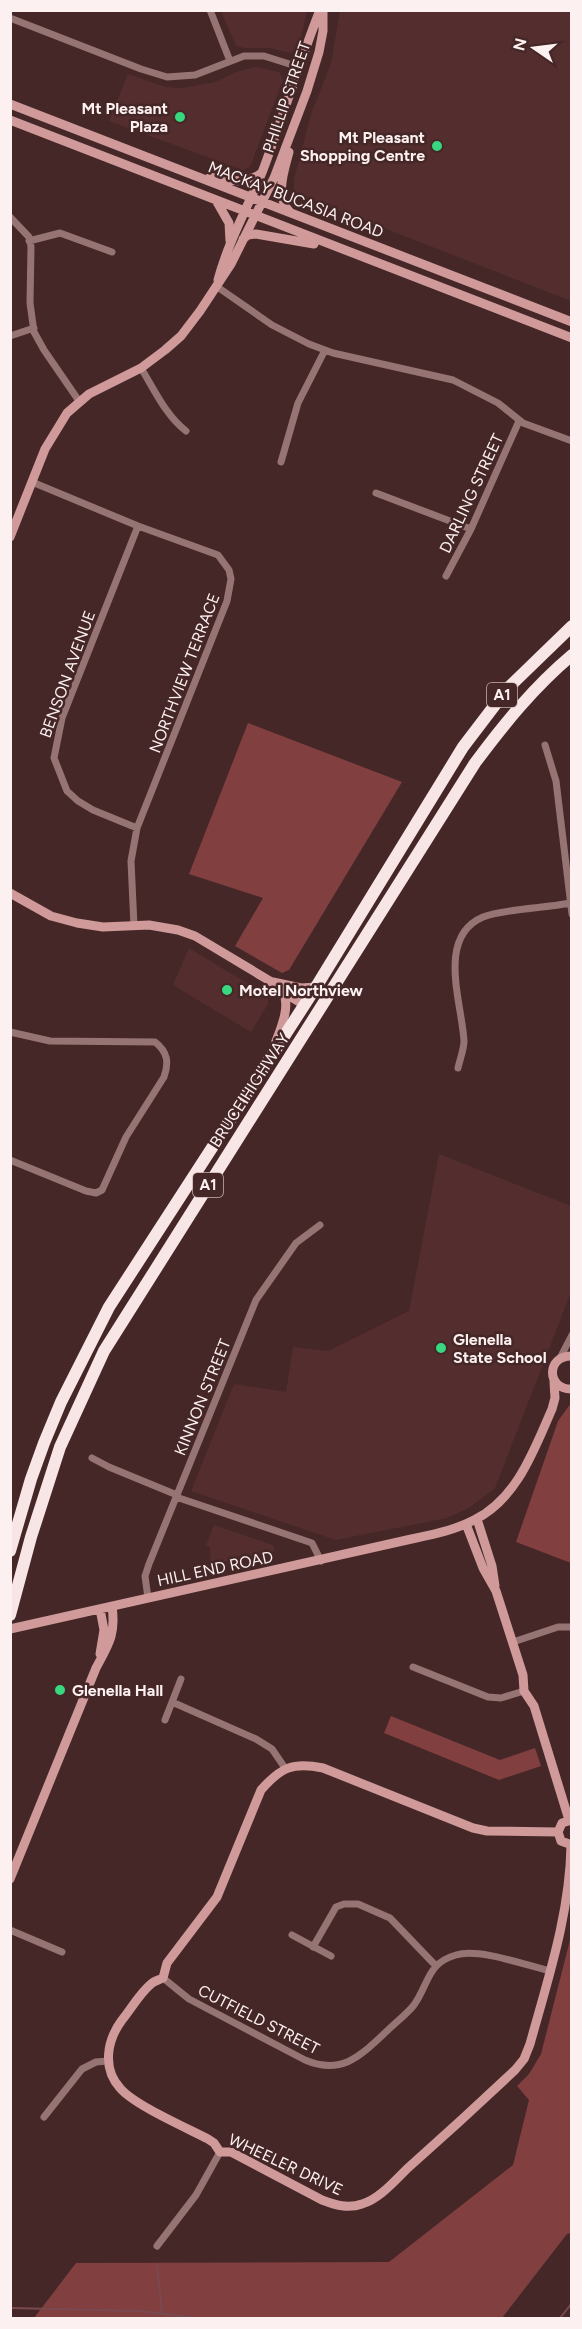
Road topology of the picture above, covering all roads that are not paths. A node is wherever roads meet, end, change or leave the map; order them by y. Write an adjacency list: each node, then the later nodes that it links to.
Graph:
1 (210, 10): 4 (street)
2 (321, 10): 5 (street, PHILLIP STREET); 6 (street, PHILLIP STREET)
3 (10, 18): 4 (street)
4 (230, 61): 5 (street)
5 (300, 68): 6 (street); 11 (street, PHILLIP STREET)
6 (314, 71): 8 (street, PHILLIP STREET)
7 (10, 104): 10 (street, MACKAY BUCASIA ROAD)
8 (298, 115): 14 (street, PHILLIP STREET); 16 (street)
9 (10, 120): 13 (street, MACKAY BUCASIA ROAD)
10 (184, 171): 11 (street); 12 (street, MACKAY BUCASIA ROAD)
11 (261, 172): 12 (street, PHILLIP STREET)
12 (251, 198): 14 (street, MACKAY BUCASIA ROAD); 15 (street, PHILLIP STREET)
13 (217, 202): 15 (street, MACKAY BUCASIA ROAD); 23 (street)
14 (261, 202): 16 (street, MACKAY BUCASIA ROAD); 17 (street, PHILLIP STREET)
15 (244, 212): 17 (street, MACKAY BUCASIA ROAD); 23 (street, PHILLIP STREET)
16 (292, 213): 25 (street, MACKAY BUCASIA ROAD)
17 (254, 216): 19 (street, PHILLIP STREET); 21 (street, MACKAY BUCASIA ROAD)
18 (10, 217): 20 (street)
19 (242, 240): 21 (street); 24 (street, PHILLIP STREET)
20 (30, 241): 22 (street); 26 (street)
21 (334, 248): 27 (street, MACKAY BUCASIA ROAD)
22 (112, 252)
23 (227, 252): 24 (street, PHILLIP STREET)
24 (216, 286): 31 (street); 32 (street, PHILLIP STREET)
25 (572, 322)
26 (34, 328): 28 (street); 33 (street)
27 (544, 328): 29 (street, MACKAY BUCASIA ROAD); 30 (street)
28 (10, 336)
29 (572, 338)
30 (572, 344)
31 (325, 350): 34 (street); 37 (street)
32 (141, 368): 33 (street, PHILLIP STREET); 35 (street)
33 (79, 401): 38 (street, PHILLIP STREET)
34 (519, 421): 36 (street); 41 (street, DARLING STREET)
35 (186, 431)
36 (572, 441)
37 (281, 462)
38 (32, 483): 40 (street, NORTHVIEW TERRACE); 42 (street, PHILLIP STREET)
39 (376, 493): 41 (street)
40 (138, 526): 49 (street, BENSON AVENUE); 49 (street, NORTHVIEW TERRACE)
41 (471, 529): 43 (street, DARLING STREET)
42 (10, 537)
43 (446, 576)
44 (572, 626): 56 (highway, BRUCE HIGHWAY / A1)
45 (572, 651): 47 (highway)
46 (572, 656): 47 (highway, BRUCE HIGHWAY / A1)
47 (548, 676): 50 (highway, BRUCE HIGHWAY / A1)
48 (545, 746): 52 (street)
49 (137, 828): 54 (street, NORTHVIEW TERRACE)
50 (407, 874): 58 (highway); 80 (highway, BRUCE HIGHWAY / A1)
51 (10, 893): 54 (street)
52 (570, 903): 53 (street); 61 (street)
53 (572, 914)
54 (134, 926): 55 (street)
55 (270, 981): 56 (street); 57 (street)
56 (316, 987): 58 (highway, BRUCE HIGHWAY / A1)
57 (283, 992): 58 (street); 60 (street)
58 (304, 1005): 60 (highway, BRUCE HIGHWAY / A1)
59 (10, 1032): 62 (street)
60 (272, 1052): 74 (highway, BRUCE HIGHWAY / A1)
61 (458, 1068)
62 (10, 1161)
63 (320, 1225): 71 (street, KINNON STREET)
64 (572, 1335): 66 (street)
65 (572, 1356): 66 (street)
66 (560, 1358): 67 (street, HILL END ROAD)
67 (554, 1382): 68 (street); 69 (street, HILL END ROAD)
68 (572, 1390): 69 (street, HILL END ROAD)
69 (552, 1409): 72 (street, HILL END ROAD)
70 (92, 1458): 71 (street)
71 (176, 1496): 75 (street); 77 (street, KINNON STREET)
72 (477, 1519): 73 (street, HILL END ROAD); 76 (street)
73 (466, 1524): 75 (street, HILL END ROAD); 76 (street)
74 (10, 1551)
75 (321, 1560): 77 (street, HILL END ROAD)
76 (496, 1591): 83 (street)
77 (148, 1598): 78 (street, HILL END ROAD)
78 (112, 1606): 79 (street, HILL END ROAD); 85 (street)
79 (100, 1610): 82 (street, HILL END ROAD); 85 (street)
80 (11, 1614)
81 (572, 1627): 83 (street)
82 (10, 1629)
83 (513, 1642): 87 (street)
84 (413, 1667): 87 (street)
85 (96, 1668): 94 (street)
86 (182, 1679): 88 (street)
87 (524, 1691): 91 (street)
88 (172, 1702): 89 (street); 90 (street)
89 (165, 1720)
90 (285, 1768): 92 (street); 102 (street)
91 (570, 1820): 92 (street)
92 (558, 1832): 93 (street)
93 (571, 1845): 101 (street, WHEELER DRIVE)
94 (10, 1879)
95 (10, 1930): 98 (street)
96 (292, 1935): 97 (street)
97 (313, 1947): 99 (street); 100 (street)
98 (62, 1952)
99 (331, 1956)
100 (436, 1966): 101 (street); 102 (street, CUTFIELD STREET)
101 (550, 1971): 105 (street, WHEELER DRIVE)
102 (163, 1978): 103 (street)
103 (108, 2061): 104 (street); 105 (street, WHEELER DRIVE)
104 (44, 2117)
105 (220, 2152): 106 (street)
106 (157, 2246)

